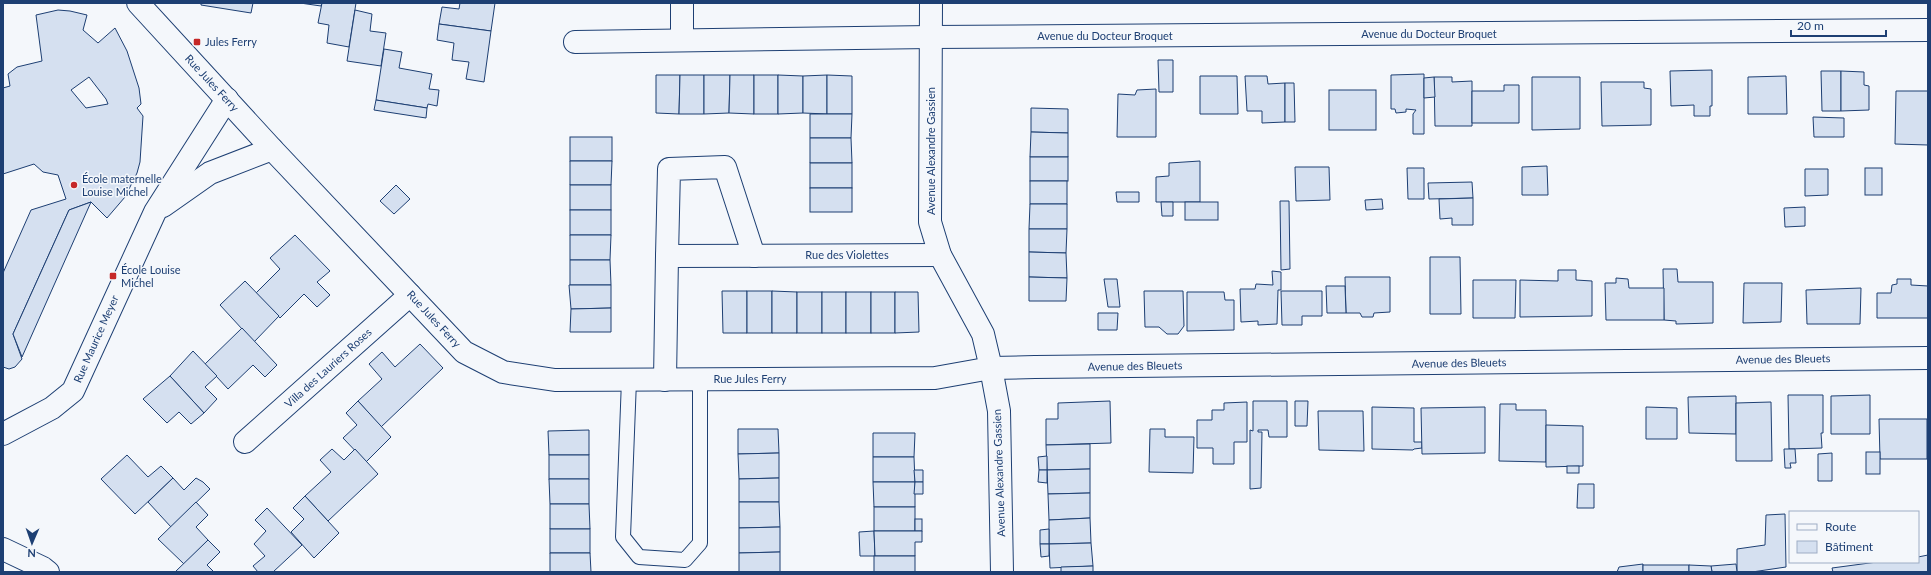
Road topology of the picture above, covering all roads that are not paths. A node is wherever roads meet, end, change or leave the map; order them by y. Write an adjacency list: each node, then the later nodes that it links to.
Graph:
1 (138, 3): 8 (street, Rue Jules Ferry)
2 (682, 3): 6 (street)
3 (931, 3): 5 (street, Avenue Alexandre Gassien)
4 (1928, 30): 5 (street, Avenue du Docteur Broquet)
5 (931, 37): 6 (street, Avenue du Docteur Broquet); 11 (street, Avenue Alexandre Gassien)
6 (682, 40): 7 (street, Avenue du Docteur Broquet)
7 (575, 42)
8 (227, 99): 9 (street, Rue Jules Ferry); 10 (street, Rue Maurice Meyer)
9 (272, 149): 10 (street); 14 (street, Rue Jules Ferry)
10 (155, 212): 20 (street, Rue Maurice Meyer)
11 (940, 255): 13 (street, Rue des Violettes); 16 (street, Avenue Alexandre Gassien)
12 (667, 256): 13 (street, Rue des Violettes); 13 (street); 18 (street)
13 (754, 256)
14 (410, 294): 17 (street, Rue Jules Ferry); 21 (street, Villa des Lauriers Roses)
15 (1928, 358): 16 (street, Avenue des Bleuets)
16 (991, 368): 19 (street, Rue Jules Ferry); 24 (street, Avenue Alexandre Gassien)
17 (629, 380): 18 (street, Rue Jules Ferry); 19 (lane)
18 (665, 380): 19 (street, Rue Jules Ferry)
19 (700, 380)
20 (3, 434)
21 (245, 442)
22 (3, 549): 23 (street)
23 (48, 572)
24 (1002, 572)

